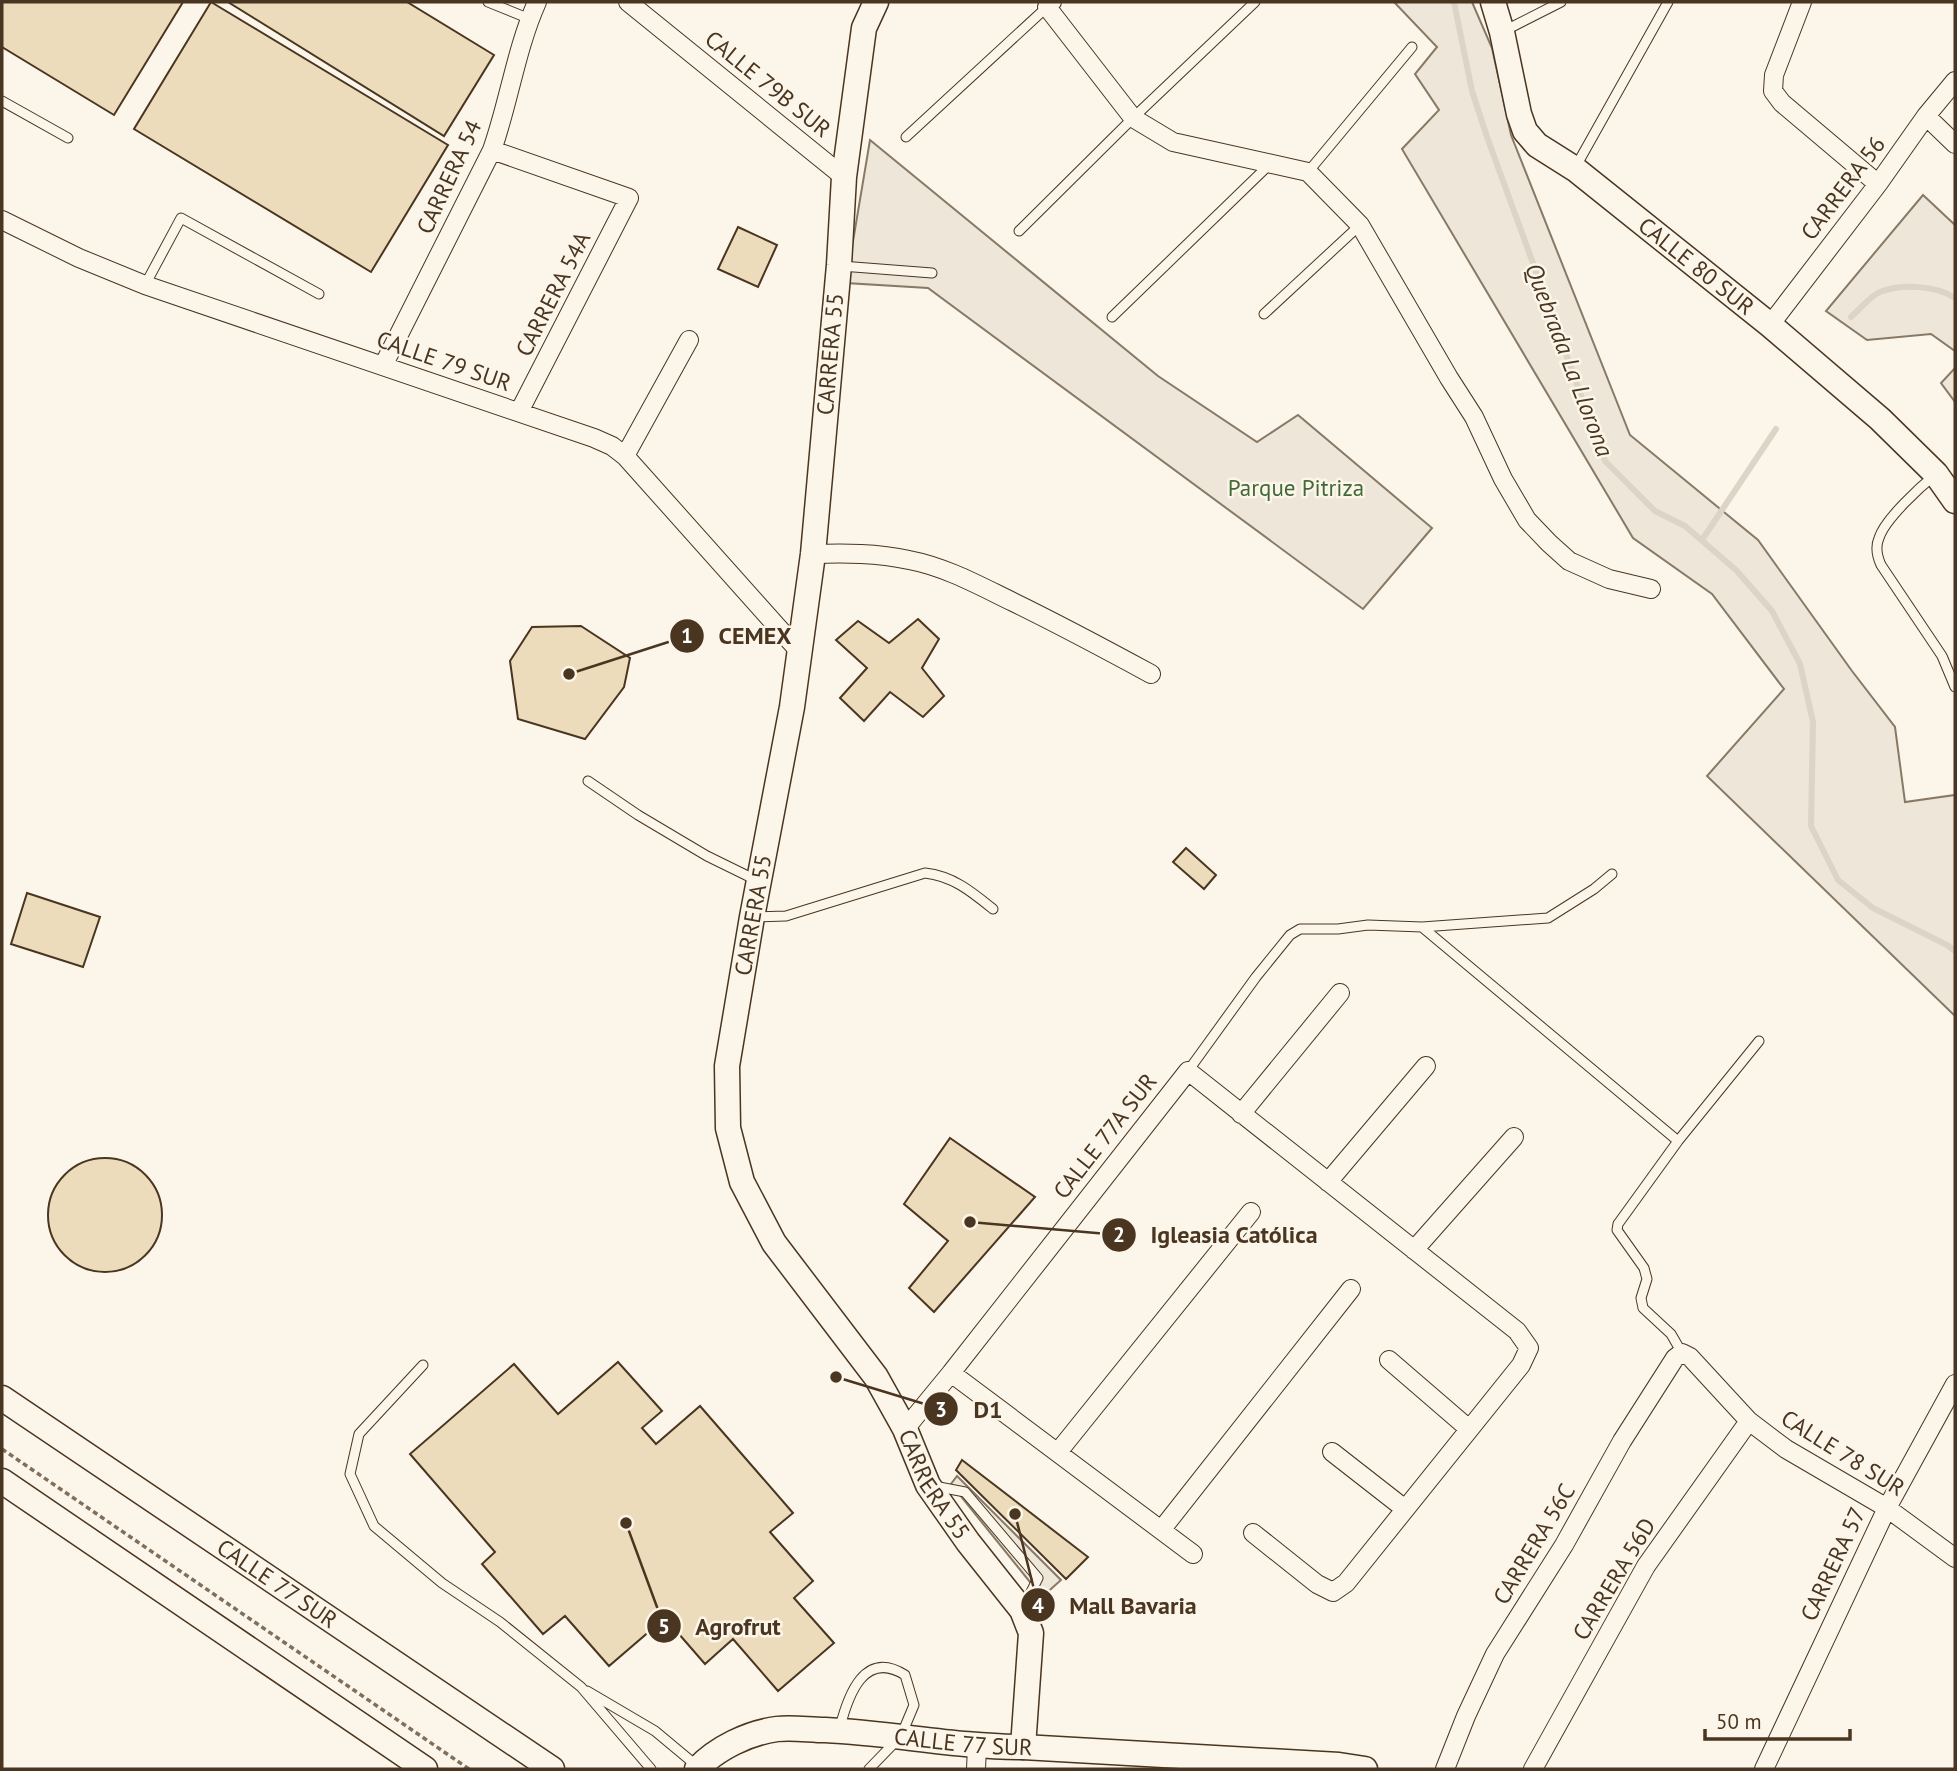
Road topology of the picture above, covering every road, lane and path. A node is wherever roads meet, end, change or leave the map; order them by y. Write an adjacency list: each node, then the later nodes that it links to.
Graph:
1 (488, 2): 10 (lane)
2 (628, 2): 24 (street, CALLE 79B SUR)
3 (876, 2): 24 (street, CARRERA 55)
4 (1255, 2): 16 (lane)
5 (1493, 2): 11 (street, CALLE 80 SUR)
6 (1561, 2): 11 (lane)
7 (1668, 2): 22 (lane)
8 (1802, 2): 25 (street)
9 (1049, 4): 16 (street); 17 (lane)
10 (533, 10): 20 (street, CARRERA 54)
11 (1502, 32): 22 (street, CALLE 80 SUR)
12 (1412, 47): 23 (lane)
13 (1955, 81): 15 (street, CARRERA 56)
14 (2, 101): 18 (lane)
15 (1926, 116): 19 (street); 25 (street, CARRERA 56)
16 (1133, 118): 21 (street); 28 (lane)
17 (906, 137)
18 (68, 138)
19 (1955, 144)
20 (492, 150): 37 (street, CARRERA 54); 38 (street, CARRERA 54A)
21 (1270, 164): 23 (street); 34 (lane)
22 (1574, 169): 35 (street, CALLE 80 SUR)
23 (1308, 172): 27 (street)
24 (844, 177): 29 (street, CARRERA 55)
25 (1878, 184): 35 (street, CARRERA 56)
26 (2, 220): 31 (street, CALLE 79 SUR)
27 (1360, 225): 33 (lane); 43 (street)
28 (1019, 230)
29 (839, 265): 30 (lane); 42 (street, CARRERA 55)
30 (932, 273)
31 (145, 285): 32 (lane); 37 (street, CALLE 79 SUR)
32 (319, 294)
33 (1264, 314)
34 (1112, 317)
35 (1770, 325): 40 (street, CALLE 80 SUR)
36 (689, 340): 39 (street)
37 (383, 366): 38 (street, CALLE 79 SUR)
38 (519, 412): 39 (street, CALLE 79 SUR)
39 (625, 456): 44 (street, CALLE 79 SUR)
40 (1936, 474): 41 (street, CALLE 80 SUR); 46 (lane)
41 (1955, 501)
42 (813, 554): 44 (street, CARRERA 55); 45 (street)
43 (1651, 589)
44 (799, 651): 49 (street, CARRERA 55)
45 (1151, 674)
46 (1955, 687)
47 (588, 781): 49 (lane)
48 (1612, 874): 52 (lane)
49 (759, 881): 51 (street, CARRERA 55)
50 (993, 909): 51 (lane)
51 (752, 917): 71 (street, CARRERA 55)
52 (1422, 927): 56 (lane); 59 (lane)
53 (1340, 993): 57 (street)
54 (1759, 1041): 59 (lane)
55 (1426, 1066): 60 (street)
56 (1188, 1070): 57 (street); 67 (street, CALLE 77A SUR)
57 (1241, 1114): 60 (street)
58 (1514, 1137): 62 (street)
59 (1678, 1142): 64 (lane)
60 (1328, 1182): 62 (street)
61 (1251, 1212): 74 (street)
62 (1414, 1250): 72 (street)
63 (1351, 1289): 79 (street)
64 (1682, 1353): 70 (street, CALLE 78 SUR); 95 (street, CARRERA 56C)
65 (1389, 1360): 72 (street)
66 (423, 1365): 83 (lane)
67 (951, 1373): 71 (street, CALLE 77A SUR); 74 (street)
68 (1955, 1384): 77 (street, CARRERA 57)
69 (2, 1398): 90 (street, CALLE 77 SUR)
70 (1749, 1421): 77 (street, CALLE 78 SUR); 96 (street, CARRERA 56D)
71 (905, 1429): 86 (street, CARRERA 55)
72 (1469, 1429): 78 (street)
73 (2, 1449): 89 (path)
74 (1058, 1452): 79 (street)
75 (1332, 1452): 78 (street)
76 (2, 1480): 88 (street)
77 (1887, 1508): 82 (street, CALLE 78 SUR); 97 (street, CARRERA 57)
78 (1405, 1509): 80 (street)
79 (1162, 1529): 81 (street)
80 (1253, 1533)
81 (1193, 1554)
82 (1955, 1558)
83 (581, 1687): 91 (lane); 92 (lane)
84 (839, 1731): 85 (street, CALLE 77 SUR); 85 (lane); 92 (street, CALLE 77 SUR)
85 (901, 1736): 87 (street, CALLE 77 SUR); 93 (lane)
86 (1023, 1747): 87 (street, CALLE 77 SUR); 94 (street, CALLE 77 SUR)
87 (976, 1758)
88 (425, 1769)
89 (468, 1769)
90 (552, 1769)
91 (651, 1769)
92 (697, 1769)
93 (869, 1769)
94 (1365, 1769)
95 (1445, 1769)
96 (1533, 1769)
97 (1764, 1769)

